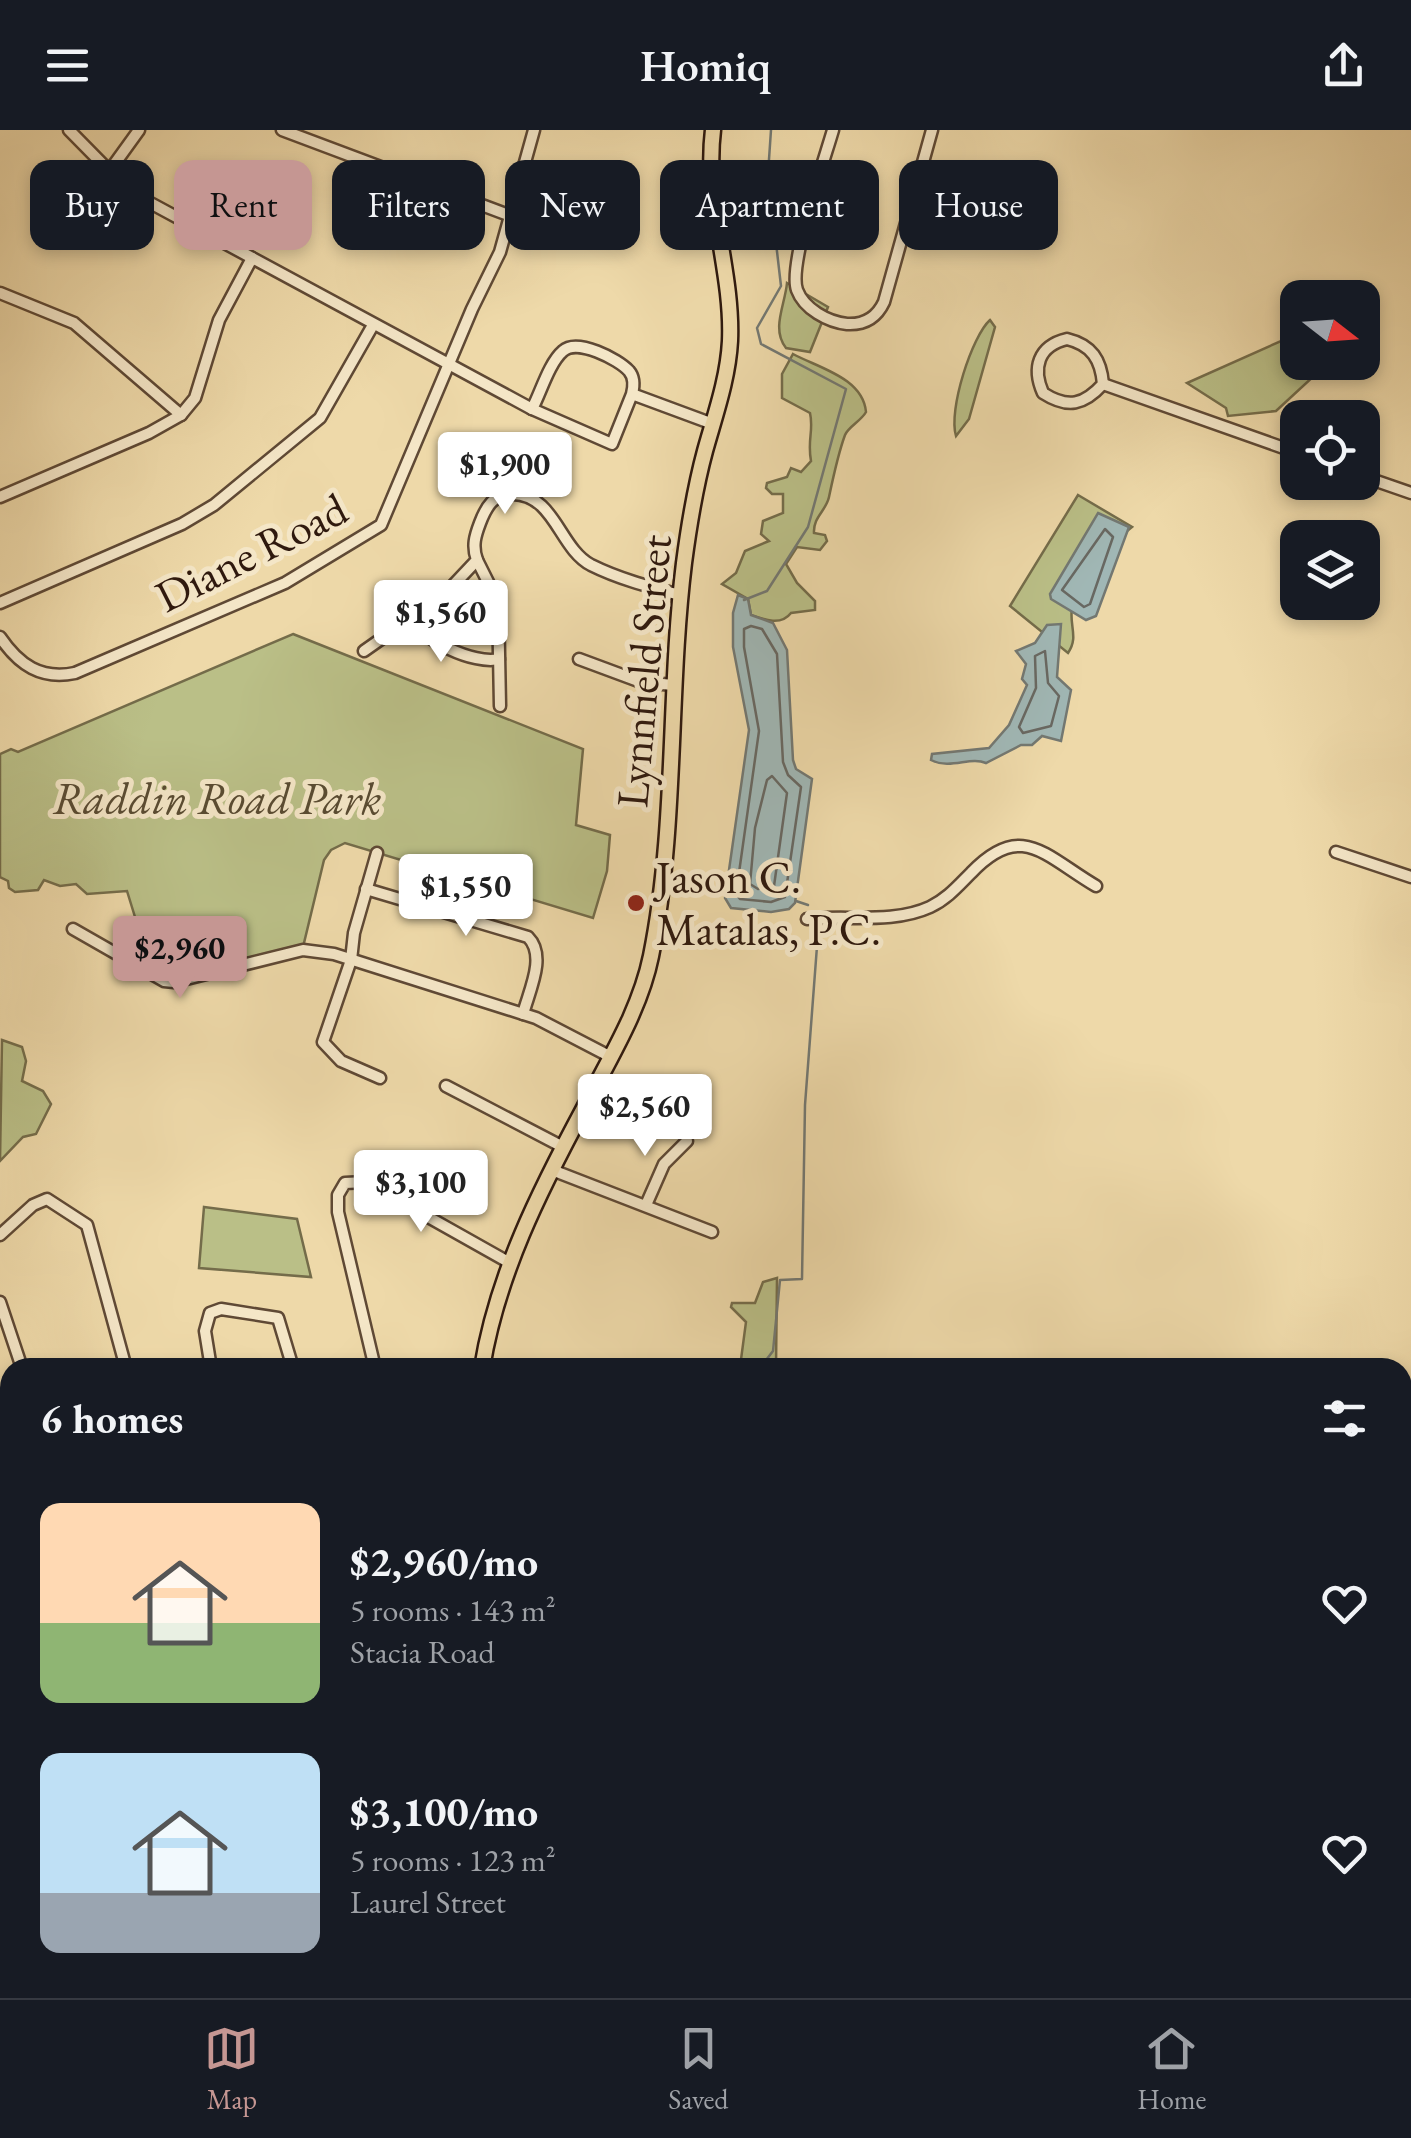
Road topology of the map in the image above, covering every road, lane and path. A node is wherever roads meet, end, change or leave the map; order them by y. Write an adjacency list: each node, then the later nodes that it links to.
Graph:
1 (69, 130): 8 (street)
2 (139, 130): 9 (street)
3 (282, 130): 12 (street)
4 (534, 130): 10 (street, Diane Road)
5 (713, 130): 22 (main road, Lynnfield Street)
6 (833, 130): 7 (street)
7 (932, 130)
8 (96, 160)
9 (117, 160)
10 (526, 160)
11 (154, 205): 14 (street)
12 (505, 214)
13 (505, 236): 17 (street, Diane Road)
14 (252, 258): 16 (street); 21 (street)
15 (0, 294): 21 (street)
16 (372, 325): 17 (street); 29 (street)
17 (447, 365): 20 (street); 31 (street, Diane Road)
18 (1103, 384): 18 (street); 23 (street)
19 (632, 394): 20 (street); 20 (street); 22 (street)
20 (532, 409)
21 (181, 415): 26 (street)
22 (713, 424): 28 (main road, Lynnfield Street)
23 (1280, 447)
24 (1380, 482): 25 (street)
25 (1411, 493)
26 (0, 497)
27 (477, 560): 28 (street); 30 (street); 33 (street)
28 (680, 595): 35 (main road, Lynnfield Street)
29 (0, 603)
30 (410, 617): 32 (street); 33 (street)
31 (0, 637)
32 (364, 651)
33 (500, 659): 36 (street)
34 (579, 659): 35 (street)
35 (673, 685): 46 (main road, Lynnfield Street)
36 (500, 706)
37 (1336, 852): 39 (street)
38 (376, 853): 41 (street)
39 (1411, 877)
40 (1096, 886): 42 (street)
41 (366, 889): 44 (street); 45 (street)
42 (807, 919)
43 (72, 929): 44 (street)
44 (352, 960): 45 (street); 47 (street)
45 (523, 1014): 46 (street)
46 (610, 1056): 50 (main road, Lynnfield Street)
47 (380, 1078)
48 (446, 1086): 50 (street)
49 (687, 1141): 52 (street)
50 (563, 1147): 51 (main road, Lynnfield Street)
51 (552, 1170): 52 (street); 55 (main road, Lynnfield Street)
52 (646, 1206): 53 (street)
53 (712, 1232)
54 (0, 1235): 58 (street)
55 (510, 1263): 61 (street); 62 (main road, Lynnfield Street)
56 (0, 1302): 57 (street)
57 (19, 1358)
58 (123, 1358)
59 (210, 1358): 60 (street)
60 (290, 1358)
61 (373, 1358)
62 (484, 1358)

